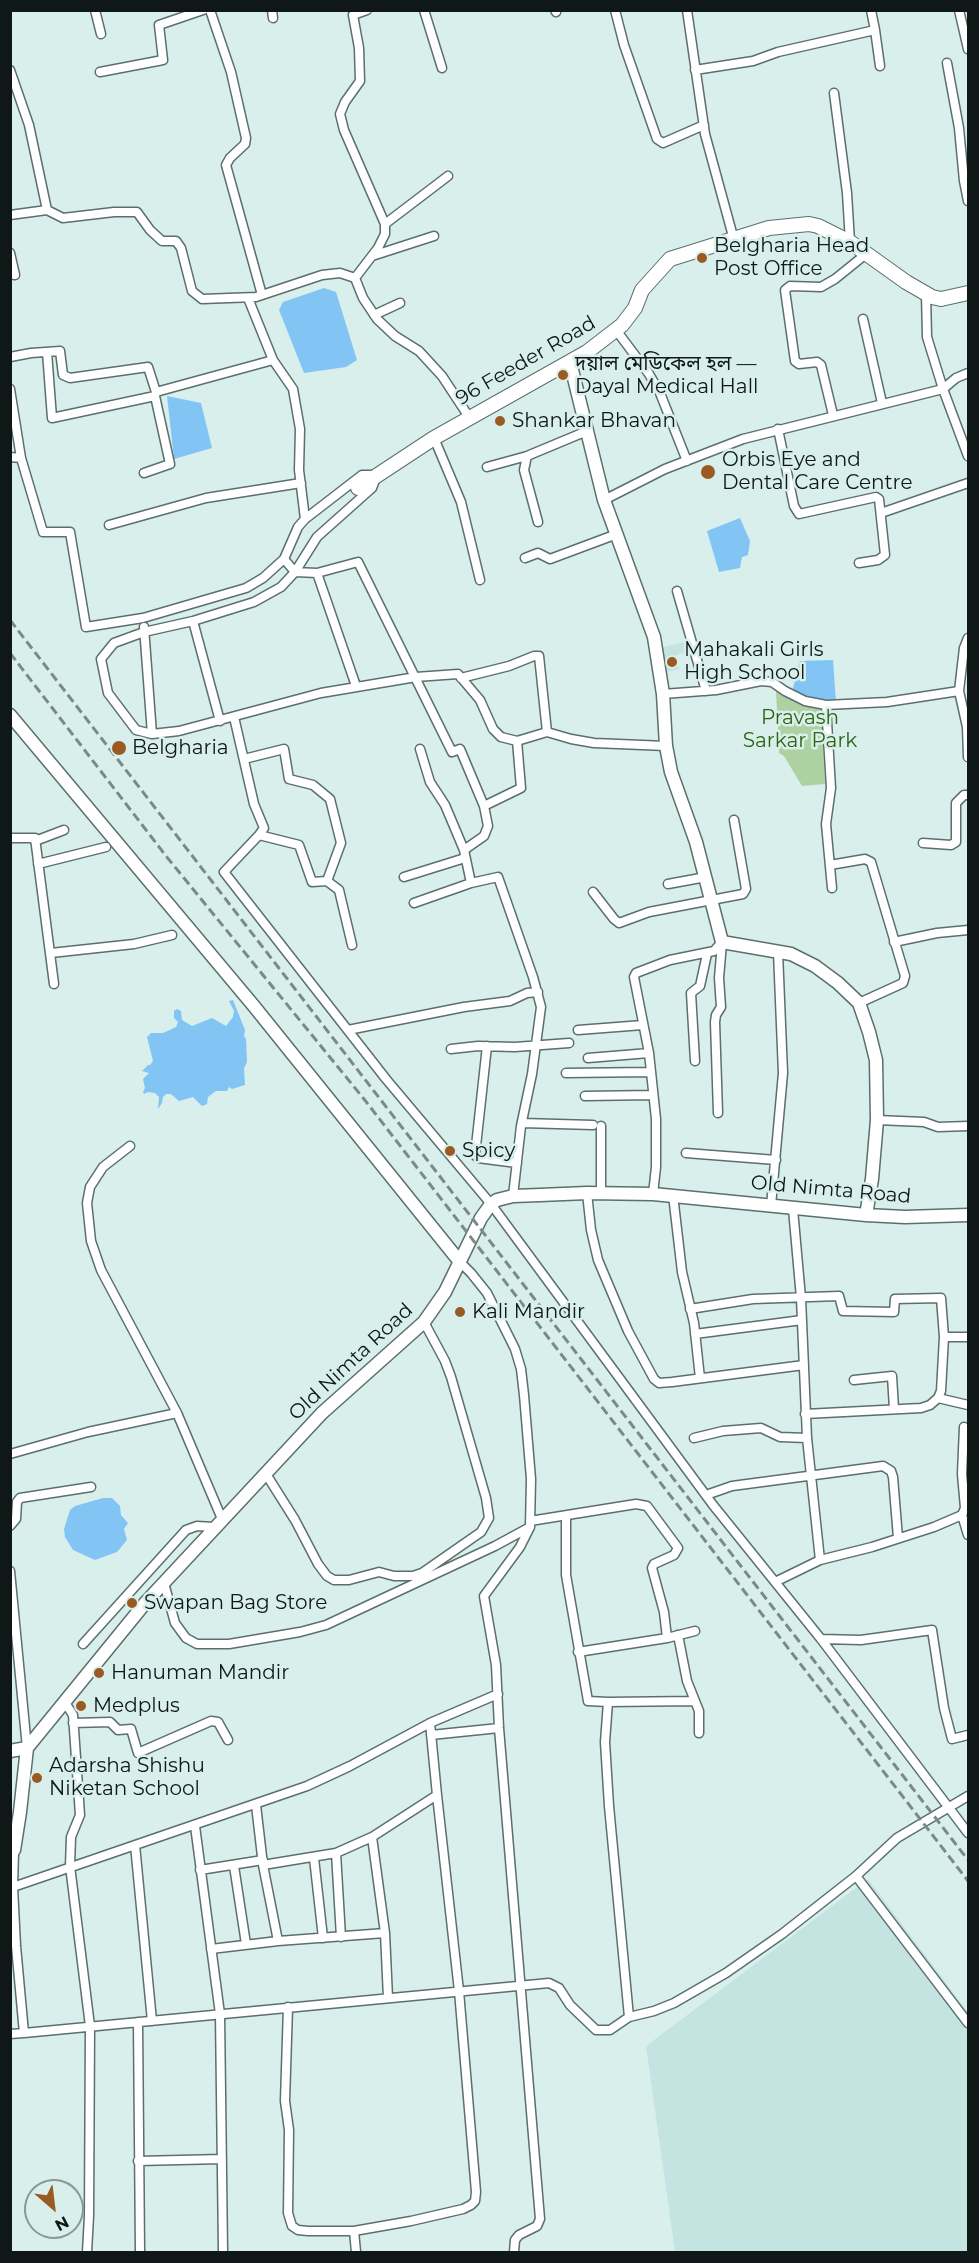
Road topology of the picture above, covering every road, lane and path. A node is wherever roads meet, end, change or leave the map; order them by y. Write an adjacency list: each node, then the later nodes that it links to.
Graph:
1 (94, 10): 12 (street)
2 (203, 10): 19 (street)
3 (210, 10): 37 (street)
4 (367, 10): 10 (street)
5 (424, 10): 16 (street)
6 (615, 10): 21 (street)
7 (687, 10): 18 (street)
8 (871, 10): 11 (street)
9 (959, 10): 13 (street)
10 (353, 13): 26 (street)
11 (875, 30): 15 (street); 18 (street)
12 (101, 34)
13 (969, 49)
14 (948, 63): 23 (street)
15 (880, 66)
16 (442, 68)
17 (10, 70): 24 (street)
18 (695, 70): 21 (street)
19 (100, 72)
20 (834, 93): 29 (street)
21 (704, 126): 28 (street)
22 (448, 176): 26 (street)
23 (969, 201)
24 (48, 210): 25 (street); 38 (street)
25 (10, 215)
26 (385, 224): 32 (street)
27 (434, 236): 32 (street)
28 (734, 240): 29 (main road, 96 Feeder Road); 42 (main road, 96 Feeder Road)
29 (850, 242): 31 (main road, 96 Feeder Road)
30 (10, 253): 33 (street)
31 (866, 254): 36 (main road, 96 Feeder Road); 52 (street)
32 (372, 256): 34 (street)
33 (15, 275)
34 (355, 278): 37 (street); 40 (street)
35 (969, 293): 36 (main road, 96 Feeder Road)
36 (926, 294): 49 (street)
37 (262, 295): 38 (street)
38 (248, 298): 45 (street)
39 (400, 303): 40 (street)
40 (374, 315): 53 (street)
41 (863, 319): 51 (street)
42 (616, 330): 46 (main road, 96 Feeder Road); 61 (street)
43 (47, 352): 44 (street); 50 (street); 50 (street)
44 (10, 357)
45 (273, 360): 50 (street); 65 (street)
46 (570, 362): 53 (main road, 96 Feeder Road); 55 (street)
47 (969, 373): 49 (street)
48 (10, 389): 60 (street)
49 (943, 389): 51 (street); 58 (street)
50 (156, 394): 63 (street)
51 (882, 403): 52 (street)
52 (833, 415): 54 (street)
53 (469, 417): 56 (main road, 96 Feeder Road)
54 (778, 429): 61 (street); 69 (street)
55 (587, 431): 57 (street); 68 (street)
56 (434, 438): 64 (main road, 96 Feeder Road); 79 (street)
57 (527, 456): 62 (street); 71 (street)
58 (969, 456)
59 (10, 457): 60 (street)
60 (21, 458): 81 (street)
61 (687, 461): 68 (street)
62 (487, 467)
63 (144, 473)
64 (377, 475): 67 (main road, 96 Feeder Road); 70 (street); 77 (street)
65 (301, 483): 70 (street); 72 (street)
66 (969, 483): 69 (street)
67 (358, 488)
68 (604, 500): 73 (street)
69 (882, 513): 76 (street)
70 (305, 519): 75 (street)
71 (537, 522)
72 (109, 525)
73 (617, 534): 74 (street); 90 (street)
74 (525, 558)
75 (284, 559): 77 (street); 81 (street)
76 (859, 563)
77 (295, 572): 78 (street); 82 (street)
78 (317, 573): 85 (street); 87 (street)
79 (480, 580)
80 (677, 591): 88 (street)
81 (142, 618): 83 (street)
82 (193, 621): 83 (street); 94 (street)
83 (144, 632): 96 (street); 96 (street)
84 (969, 638): 89 (street)
85 (416, 677): 86 (street); 87 (street); 103 (street)
86 (461, 678): 95 (street); 97 (street)
87 (356, 686): 93 (street)
88 (705, 691): 90 (street); 91 (street)
89 (959, 691): 91 (street); 100 (street)
90 (663, 694): 98 (street)
91 (826, 705): 113 (street)
92 (10, 715): 166 (street)
93 (234, 717): 94 (street); 101 (street)
94 (220, 721): 96 (street)
95 (548, 732): 97 (street); 98 (street)
96 (152, 734)
97 (517, 741): 103 (street)
98 (666, 746): 115 (street)
99 (420, 749): 111 (street)
100 (968, 757)
101 (244, 759): 106 (street); 116 (street)
102 (969, 795): 109 (street)
103 (484, 806): 111 (street)
104 (735, 820): 121 (street)
105 (64, 830): 108 (street)
106 (259, 836): 116 (street); 135 (street)
107 (10, 838): 108 (street)
108 (35, 841): 112 (street)
109 (923, 843)
110 (106, 847): 112 (street)
111 (464, 854): 114 (street); 117 (street)
112 (38, 864): 129 (street)
113 (830, 865): 119 (street); 126 (street)
114 (404, 877)
115 (706, 877): 118 (street); 121 (street)
116 (327, 881): 127 (street)
117 (471, 883): 122 (street); 132 (street)
118 (668, 884)
119 (832, 888)
120 (593, 892): 121 (street)
121 (713, 901): 125 (street)
122 (414, 903)
123 (969, 930): 126 (street)
124 (172, 935): 129 (street)
125 (722, 942): 128 (street); 130 (street); 148 (street)
126 (894, 942): 133 (street)
127 (352, 945)
128 (778, 952): 133 (street); 154 (street)
129 (51, 953): 131 (street)
130 (707, 954): 134 (street); 143 (street)
131 (54, 984)
132 (538, 992): 135 (street); 138 (street)
133 (859, 1003): 149 (street)
134 (643, 1025): 136 (street); 141 (street)
135 (348, 1030): 161 (street)
136 (578, 1030)
137 (569, 1043): 138 (street)
138 (535, 1044): 139 (street); 150 (street)
139 (487, 1046): 140 (street); 155 (street)
140 (451, 1049)
141 (649, 1053): 142 (street); 144 (street)
142 (588, 1058)
143 (695, 1061)
144 (650, 1072): 145 (street); 146 (street)
145 (566, 1073)
146 (652, 1095): 147 (street); 158 (street)
147 (585, 1096)
148 (718, 1113)
149 (877, 1120): 151 (street); 164 (street)
150 (522, 1123): 155 (street); 157 (street)
151 (969, 1126)
152 (130, 1146): 180 (street)
153 (686, 1153): 154 (street)
154 (776, 1160): 162 (street)
155 (517, 1163): 160 (street)
156 (587, 1193): 157 (street, Old Nimta Road); 160 (street, Old Nimta Road); 175 (street)
157 (601, 1193): 158 (street, Old Nimta Road)
158 (653, 1194): 159 (street, Old Nimta Road)
159 (673, 1195): 162 (street, Old Nimta Road); 168 (street)
160 (513, 1196): 161 (street, Old Nimta Road)
161 (490, 1204): 166 (street, Old Nimta Road); 189 (street)
162 (771, 1206): 163 (street, Old Nimta Road)
163 (793, 1209): 164 (street, Old Nimta Road); 167 (street)
164 (866, 1215): 165 (street, Old Nimta Road)
165 (969, 1215)
166 (460, 1262): 170 (street, Old Nimta Road); 193 (street)
167 (801, 1298): 168 (street); 169 (street); 172 (street)
168 (690, 1309): 171 (street)
169 (802, 1320): 171 (street); 174 (street)
170 (424, 1322): 186 (street, Old Nimta Road); 186 (street)
171 (695, 1334): 175 (street)
172 (944, 1337): 173 (street); 177 (street)
173 (969, 1337)
174 (804, 1365): 175 (street); 181 (street)
175 (700, 1377)
176 (854, 1380): 179 (street)
177 (938, 1398): 178 (street); 179 (street)
178 (969, 1405)
179 (894, 1410): 181 (street)
180 (177, 1413): 185 (street); 192 (street)
181 (805, 1414): 184 (street)
182 (964, 1427): 190 (street)
183 (694, 1438): 184 (street)
184 (807, 1438): 187 (street)
185 (10, 1454)
186 (266, 1474): 192 (street, Old Nimta Road)
187 (811, 1474): 189 (street); 196 (street); 197 (street)
188 (91, 1487): 194 (street)
189 (706, 1495): 199 (street)
190 (962, 1515): 195 (street); 196 (street)
191 (566, 1517): 193 (street); 203 (street); 206 (street)
192 (218, 1523): 200 (street, Old Nimta Road); 205 (street)
193 (530, 1524): 200 (street); 207 (street)
194 (10, 1526)
195 (969, 1535)
196 (898, 1538): 197 (street)
197 (820, 1560): 199 (street)
198 (10, 1571): 218 (street)
199 (775, 1582): 204 (street)
200 (164, 1583): 208 (street, Old Nimta Road)
201 (695, 1631): 202 (street)
202 (678, 1635): 203 (street); 209 (street)
203 (667, 1638): 206 (street)
204 (821, 1639): 216 (street); 223 (street)
205 (83, 1644)
206 (578, 1652): 210 (street)
207 (498, 1694): 212 (street); 213 (street)
208 (64, 1701): 211 (street); 218 (street, Old Nimta Road)
209 (695, 1701): 210 (street); 214 (street)
210 (608, 1702): 249 (street)
211 (73, 1723): 217 (street); 232 (street)
212 (430, 1723): 215 (street); 222 (street)
213 (499, 1728): 215 (street); 244 (street)
214 (699, 1733)
215 (431, 1734): 220 (street)
216 (969, 1735)
217 (228, 1740)
218 (27, 1748): 219 (street); 228 (street)
219 (10, 1751)
220 (437, 1795): 226 (street); 245 (street)
221 (969, 1796): 223 (street)
222 (255, 1805): 224 (street); 231 (street)
223 (950, 1806): 225 (street); 235 (street)
224 (195, 1826): 227 (street); 234 (street)
225 (969, 1833)
226 (372, 1837): 229 (street); 237 (street)
227 (135, 1845): 232 (street); 250 (street)
228 (12, 1853): 236 (street)
229 (336, 1853): 230 (street); 238 (street)
230 (314, 1858): 231 (street); 239 (street)
231 (263, 1863): 233 (street); 240 (street)
232 (70, 1866): 236 (street); 253 (street)
233 (234, 1866): 234 (street); 241 (street)
234 (200, 1870): 242 (street)
235 (856, 1876): 249 (street); 252 (street)
236 (12, 1887): 243 (street)
237 (385, 1933): 238 (street); 246 (street)
238 (341, 1937): 239 (street)
239 (323, 1938): 240 (street)
240 (278, 1941): 241 (street)
241 (246, 1944): 242 (street)
242 (211, 1949): 248 (street)
243 (14, 1966): 254 (street)
244 (520, 1985): 245 (street); 249 (street); 263 (street)
245 (459, 1991): 246 (street); 258 (street)
246 (388, 1998): 247 (street)
247 (288, 2007): 248 (street); 258 (street)
248 (220, 2014): 250 (street); 256 (street)
249 (629, 2017)
250 (152, 2021): 251 (street)
251 (138, 2022): 253 (street); 257 (street)
252 (969, 2023)
253 (90, 2026): 254 (street); 259 (street)
254 (24, 2033): 255 (street)
255 (10, 2034)
256 (222, 2159): 257 (street); 261 (street)
257 (138, 2161): 260 (street)
258 (354, 2231): 262 (street)
259 (87, 2253)
260 (140, 2253)
261 (223, 2253)
262 (356, 2253)
263 (514, 2253)

